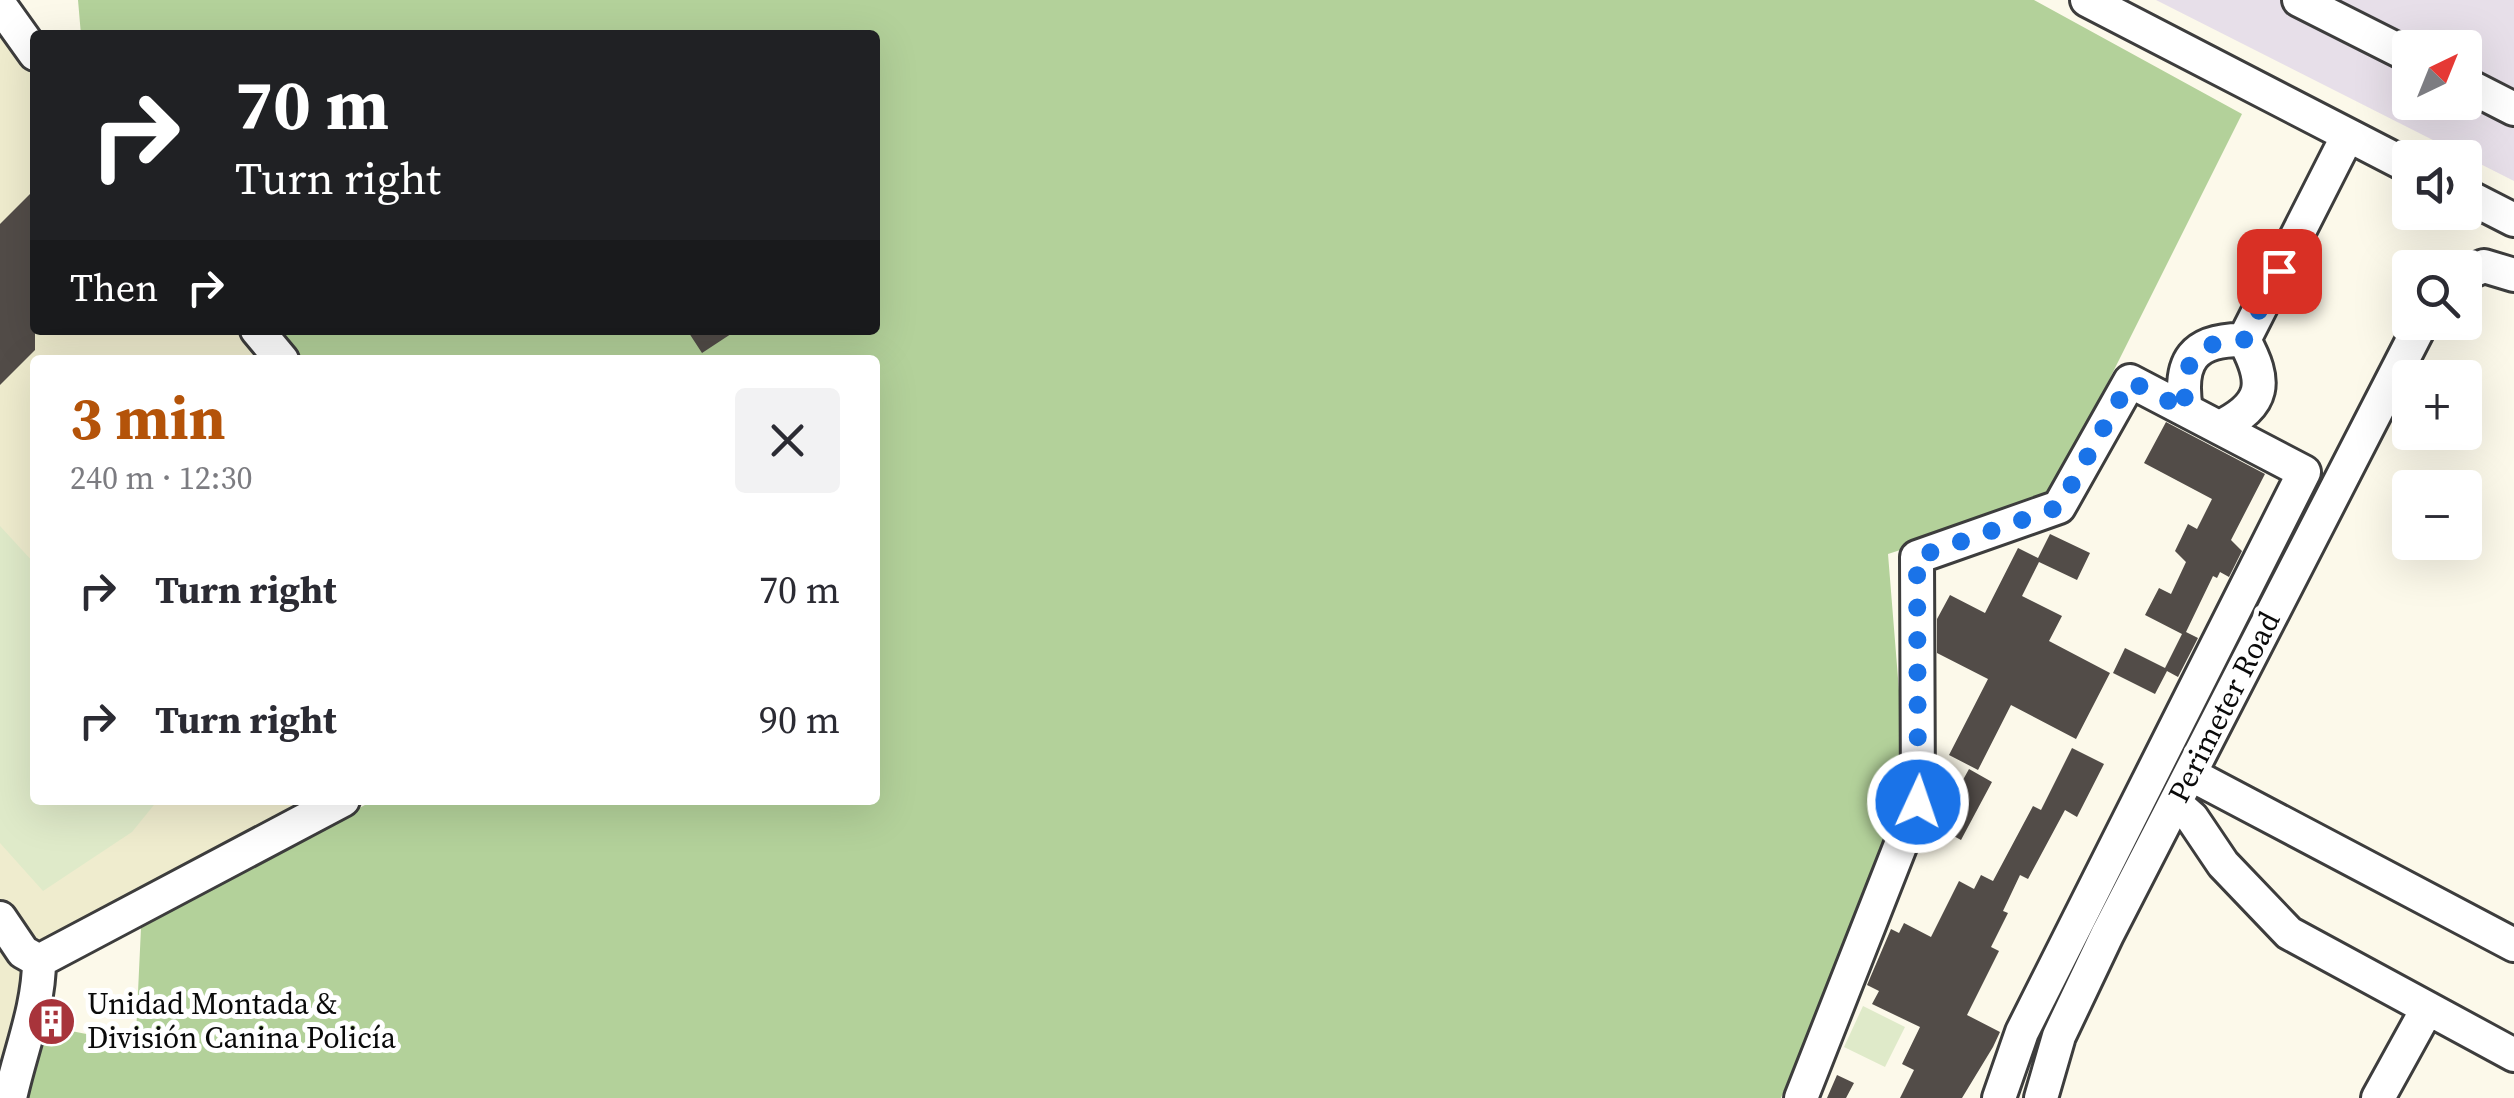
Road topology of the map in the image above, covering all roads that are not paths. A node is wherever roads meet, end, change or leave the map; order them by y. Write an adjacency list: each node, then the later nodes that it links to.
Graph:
1 (2087, 0): 8 (street)
2 (2299, 0): 5 (street)
3 (0, 5): 4 (street)
4 (30, 47)
5 (2392, 47)
6 (2482, 93): 7 (street)
7 (2514, 109)
8 (2348, 135): 9 (street); 15 (street)
9 (2392, 158)
10 (2482, 204): 11 (street)
11 (2514, 220)
12 (2482, 267): 13 (street)
13 (2514, 274)
14 (261, 335): 17 (street)
15 (2244, 340): 18 (street); 19 (street)
16 (2413, 340): 20 (street, Perimeter Road)
17 (278, 355)
18 (2186, 410): 19 (street); 28 (street)
19 (2220, 427): 29 (street)
20 (2182, 789): 23 (street); 25 (street); 30 (street, Perimeter Road)
21 (333, 805): 24 (street)
22 (0, 918): 24 (street)
23 (2514, 944)
24 (39, 961): 27 (street)
25 (2426, 1011): 26 (street); 31 (street)
26 (2514, 1055)
27 (10, 1098)
28 (1801, 1098)
29 (1999, 1098)
30 (2041, 1098)
31 (2378, 1098)

